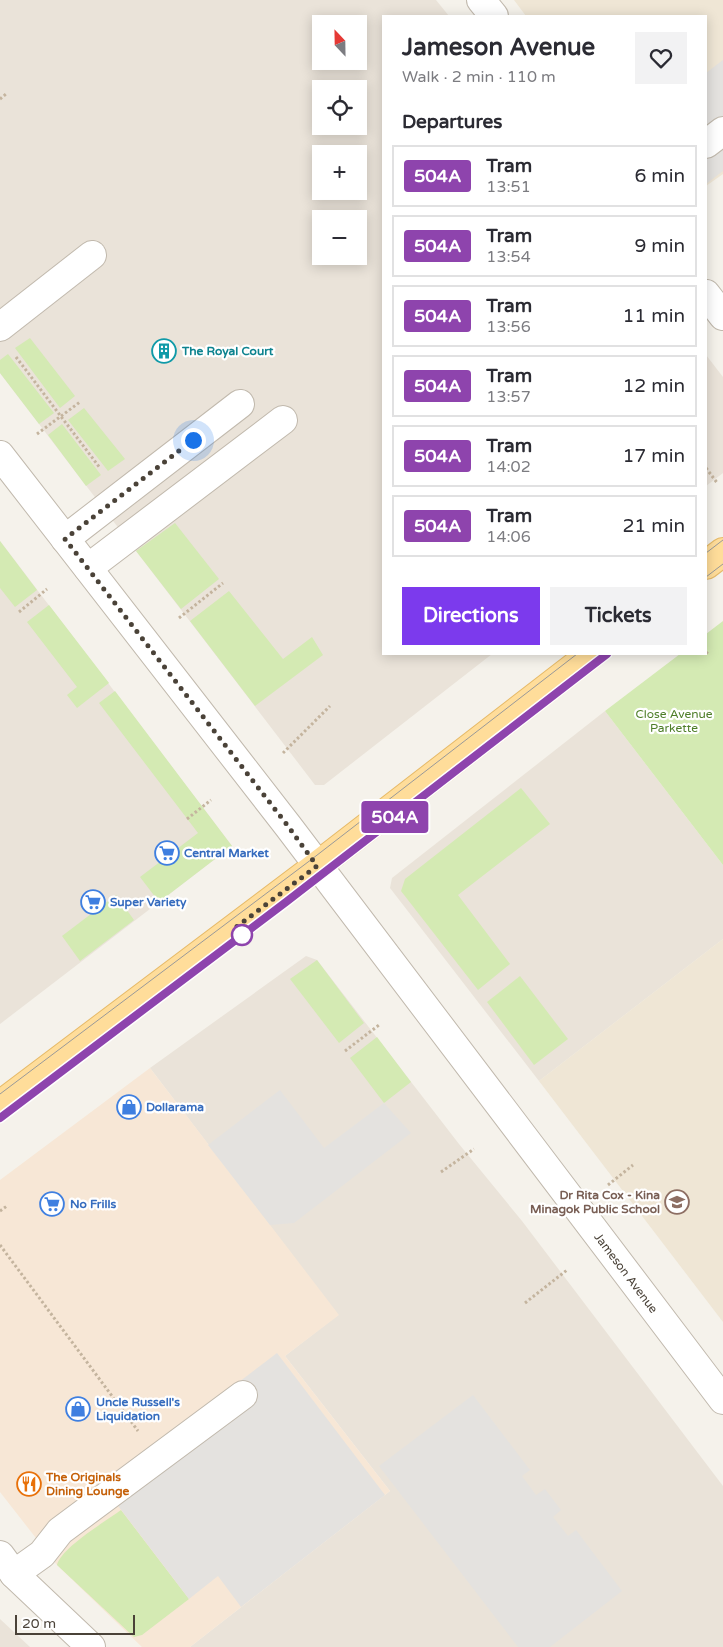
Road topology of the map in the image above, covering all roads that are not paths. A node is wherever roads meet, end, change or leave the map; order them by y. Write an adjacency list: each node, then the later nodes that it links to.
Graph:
1 (481, 0): 2 (street)
2 (493, 15)
3 (723, 132): 4 (street)
4 (707, 143)
5 (92, 255): 8 (street)
6 (707, 295): 7 (street)
7 (723, 316)
8 (0, 327)
9 (240, 404): 12 (street)
10 (283, 420): 15 (street)
11 (0, 455): 12 (street, Jameson Avenue)
12 (65, 539): 15 (street, Jameson Avenue)
13 (723, 552): 14 (main road)
14 (707, 564)
15 (88, 568): 17 (street, Jameson Avenue)
16 (591, 655): 17 (main road)
17 (317, 866): 18 (main road); 20 (street, Jameson Avenue)
18 (0, 1106)
19 (243, 1395): 21 (street)
20 (723, 1400)
21 (7, 1565): 22 (street)
22 (92, 1647)

